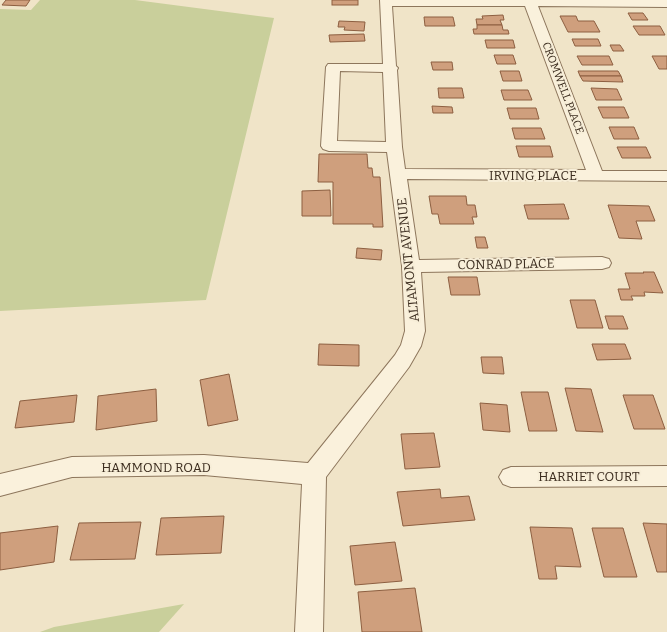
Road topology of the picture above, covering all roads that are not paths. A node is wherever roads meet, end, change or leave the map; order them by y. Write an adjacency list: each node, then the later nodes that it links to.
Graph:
1 (386, 1): 2 (street); 4 (street, ALTAMONT AVENUE)
2 (530, 1): 3 (street); 7 (street, CROMWELL PLACE)
3 (667, 3)
4 (391, 68): 5 (street, ALTAMONT AVENUE); 5 (street)
5 (394, 147): 6 (street, ALTAMONT AVENUE)
6 (399, 174): 7 (street, IRVING PLACE); 10 (street, ALTAMONT AVENUE)
7 (596, 175): 8 (street, IRVING PLACE)
8 (667, 176)
9 (602, 263): 10 (street, CONRAD PLACE)
10 (411, 266): 11 (street, ALTAMONT AVENUE)
11 (314, 474): 14 (street, HAMMOND ROAD); 15 (street)
12 (667, 476): 13 (street, HARRIET COURT)
13 (510, 477)
14 (0, 485)
15 (309, 632)

